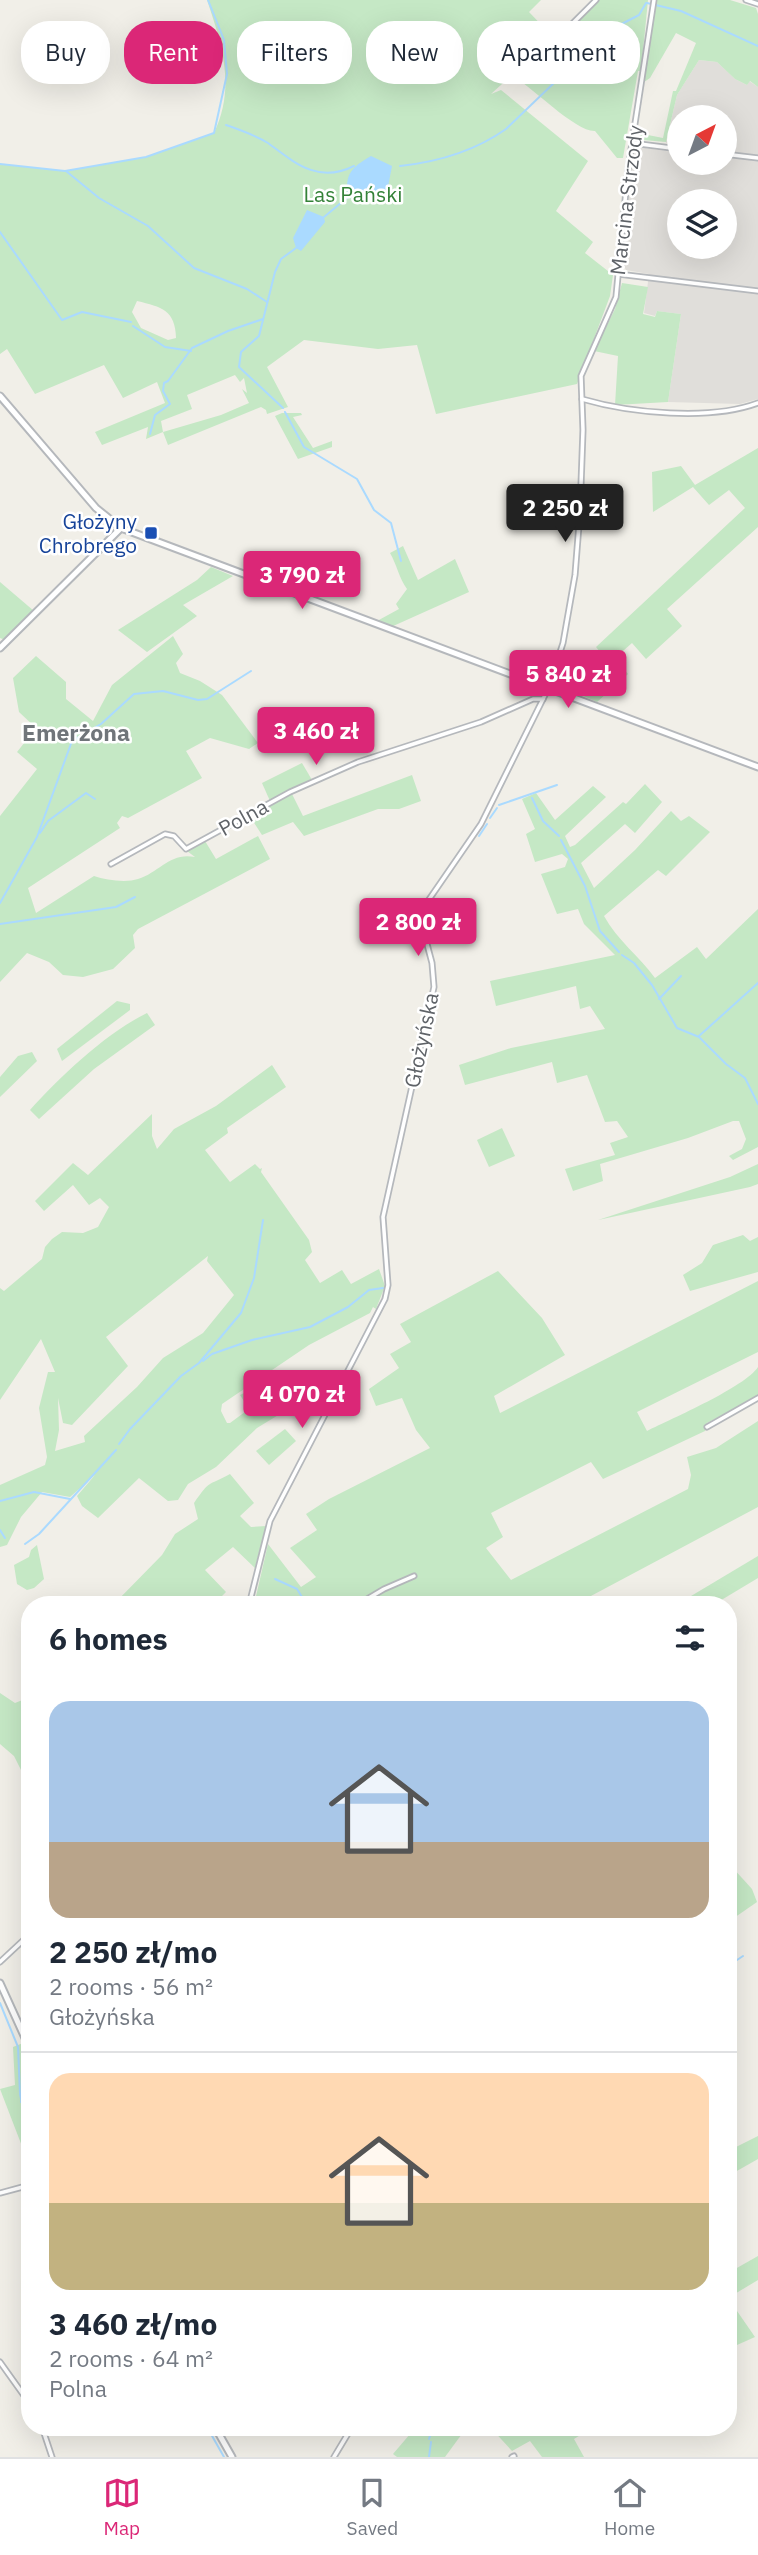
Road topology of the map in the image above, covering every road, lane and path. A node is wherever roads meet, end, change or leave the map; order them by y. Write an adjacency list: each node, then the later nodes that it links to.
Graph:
1 (596, 0): 5 (street)
2 (654, 0): 6 (street, Marcina Strzody)
3 (746, 0): 4 (street)
4 (758, 4)
5 (575, 21)
6 (632, 143): 7 (street); 10 (street, Marcina Strzody)
7 (667, 147)
8 (737, 156): 9 (street)
9 (758, 158)
10 (617, 274): 11 (street); 12 (street, Marcina Strzody)
11 (758, 291)
12 (581, 393): 14 (street, Głożyńska)
13 (0, 396): 16 (street)
14 (582, 399): 15 (street); 18 (street, Głożyńska)
15 (758, 403)
16 (121, 528): 17 (street); 18 (street)
17 (0, 648)
18 (548, 689): 19 (street, Głożyńska); 20 (street)
19 (542, 699): 21 (street, Polna); 25 (street, Głożyńska)
20 (758, 767)
21 (111, 864)
22 (758, 1398): 23 (street)
23 (707, 1427)
24 (414, 1576): 26 (street)
25 (251, 1596)
26 (372, 1596)
27 (21, 1942): 28 (street)
28 (0, 1962)
29 (0, 1983): 30 (street)
30 (21, 2029)
31 (21, 2187): 32 (street)
32 (0, 2193)
33 (0, 2362): 34 (street)
34 (21, 2391)
35 (45, 2436): 38 (street)
36 (220, 2436): 39 (street)
37 (347, 2436): 40 (street)
38 (52, 2457)
39 (232, 2457)
40 (334, 2457)

